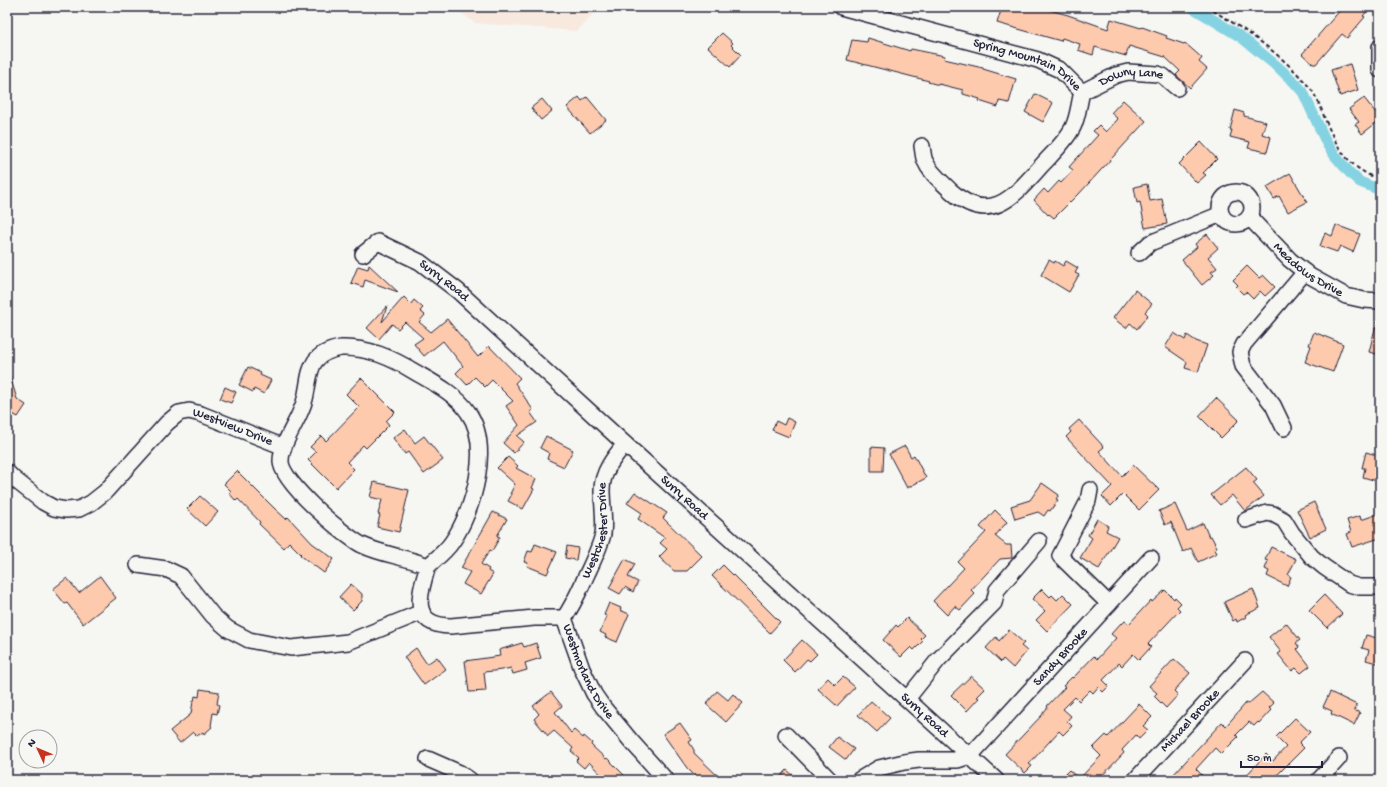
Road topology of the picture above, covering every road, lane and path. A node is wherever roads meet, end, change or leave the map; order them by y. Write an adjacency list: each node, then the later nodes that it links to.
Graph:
1 (841, 7): 6 (street, Spring Mountain Drive)
2 (1207, 7): 8 (path)
3 (1380, 47): 4 (street)
4 (1380, 70)
5 (1177, 88): 6 (street, Downy Lane)
6 (1082, 92): 7 (street, Spring Mountain Drive)
7 (922, 146)
8 (1380, 180)
9 (1221, 214): 10 (street); 10 (street); 11 (street)
10 (1249, 217): 13 (street, Meadows Drive)
11 (1139, 253)
12 (363, 254): 16 (street, Surry Road)
13 (1305, 272): 14 (street, Meadows Drive); 15 (street)
14 (1380, 301)
15 (1284, 428)
16 (625, 444): 28 (street, Westchester Drive); 30 (street, Surry Road)
17 (284, 447): 18 (street, Westview Drive); 24 (street, Westview Drive); 24 (street)
18 (7, 472)
19 (1090, 490): 26 (street)
20 (1246, 520): 25 (street)
21 (1039, 541): 30 (street)
22 (1152, 558): 26 (street, Sandy Brooke)
23 (138, 566): 27 (street)
24 (428, 566): 27 (street)
25 (1380, 587)
26 (1109, 604): 32 (street, Sandy Brooke)
27 (422, 612): 28 (street, Westmorland Drive)
28 (564, 618): 36 (street, Westmorland Drive)
29 (1245, 661): 40 (street, Michael Brooke)
30 (907, 699): 32 (street, Surry Road)
31 (786, 735): 37 (street)
32 (970, 756): 38 (street); 39 (street, Surry Road)
33 (1339, 758): 41 (street)
34 (428, 759): 35 (street)
35 (470, 780)
36 (666, 780)
37 (830, 780)
38 (859, 780)
39 (996, 780)
40 (1135, 780)
41 (1319, 780)

